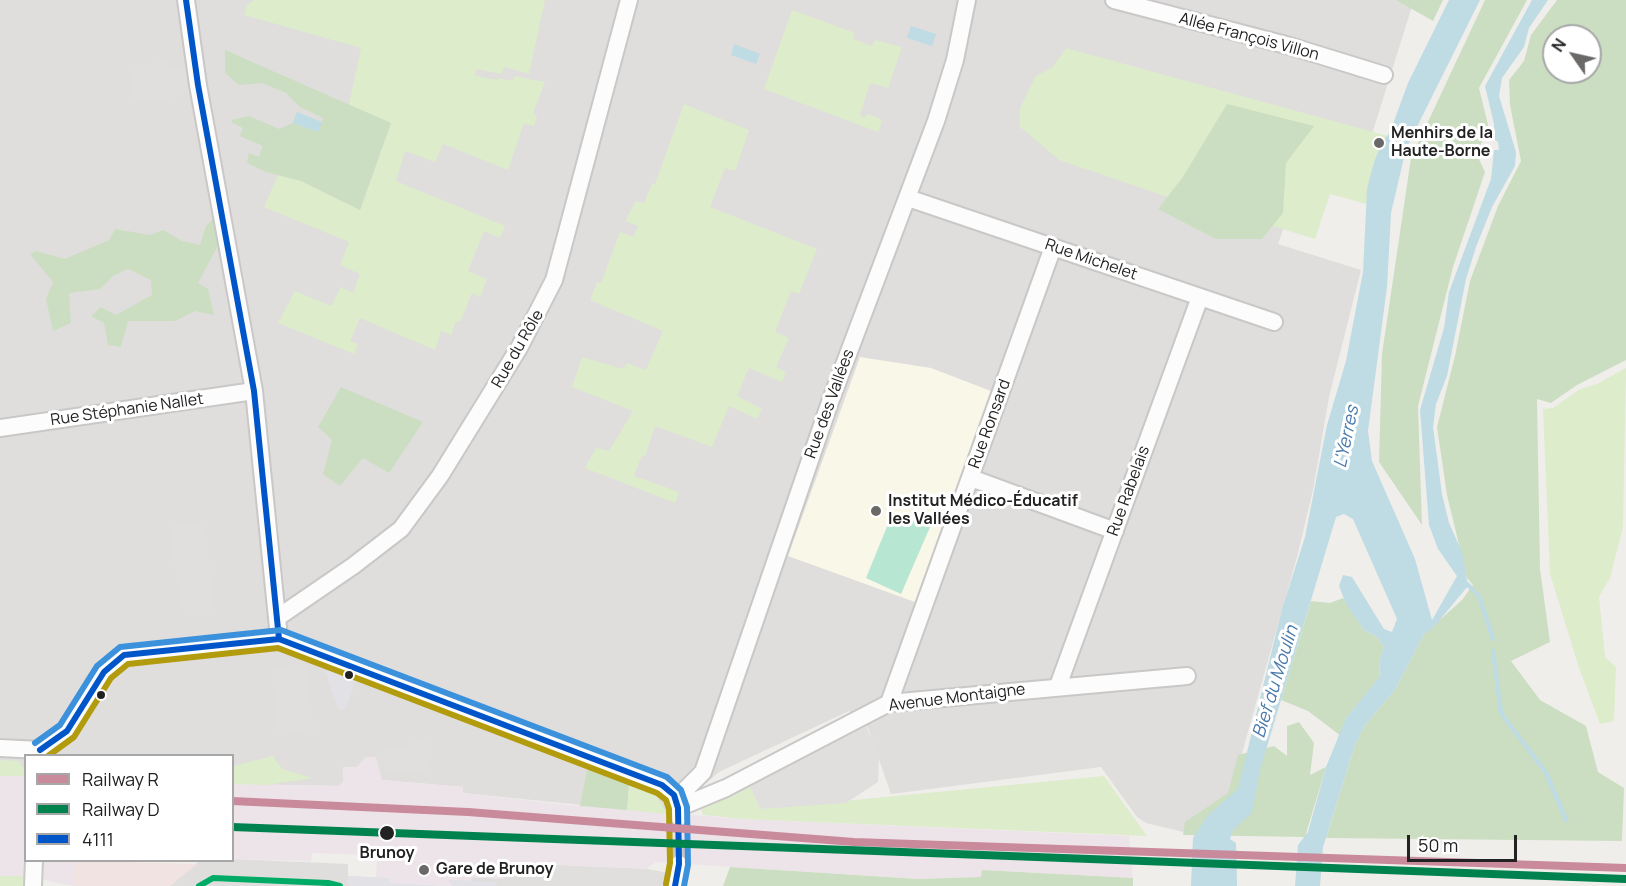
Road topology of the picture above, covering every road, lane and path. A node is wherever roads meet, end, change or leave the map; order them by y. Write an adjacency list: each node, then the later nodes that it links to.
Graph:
1 (186, 0): 10 (street)
2 (629, 0): 14 (street, Rue du Rôle)
3 (967, 0): 6 (street, Rue des Vallées)
4 (1114, 0): 5 (street, Allée François Villon)
5 (1384, 75)
6 (908, 198): 7 (street, Rue Michelet); 21 (street, Rue des Vallées)
7 (1053, 247): 8 (street, Rue Michelet); 12 (street, Rue Ronsard)
8 (1200, 297): 9 (street, Rue Michelet); 13 (street, Rue Rabelais)
9 (1274, 322)
10 (254, 392): 11 (street, Rue Stéphanie Nallet); 14 (street)
11 (0, 428)
12 (971, 478): 13 (street); 18 (street, Rue Ronsard)
13 (1115, 531): 17 (street, Rue Rabelais)
14 (277, 618): 15 (street)
15 (279, 639): 20 (street); 23 (street)
16 (1187, 676): 17 (street, Avenue Montaigne)
17 (1058, 686): 18 (street, Avenue Montaigne)
18 (889, 703): 22 (street, Avenue Montaigne)
19 (0, 747): 20 (street)
20 (40, 753)
21 (696, 780): 22 (street); 23 (street, Rue des Vallées)
22 (726, 788): 23 (street, Avenue Montaigne)
23 (678, 808)
24 (34, 862): 26 (street)
25 (679, 864): 27 (street)
26 (33, 886)
27 (675, 886)

